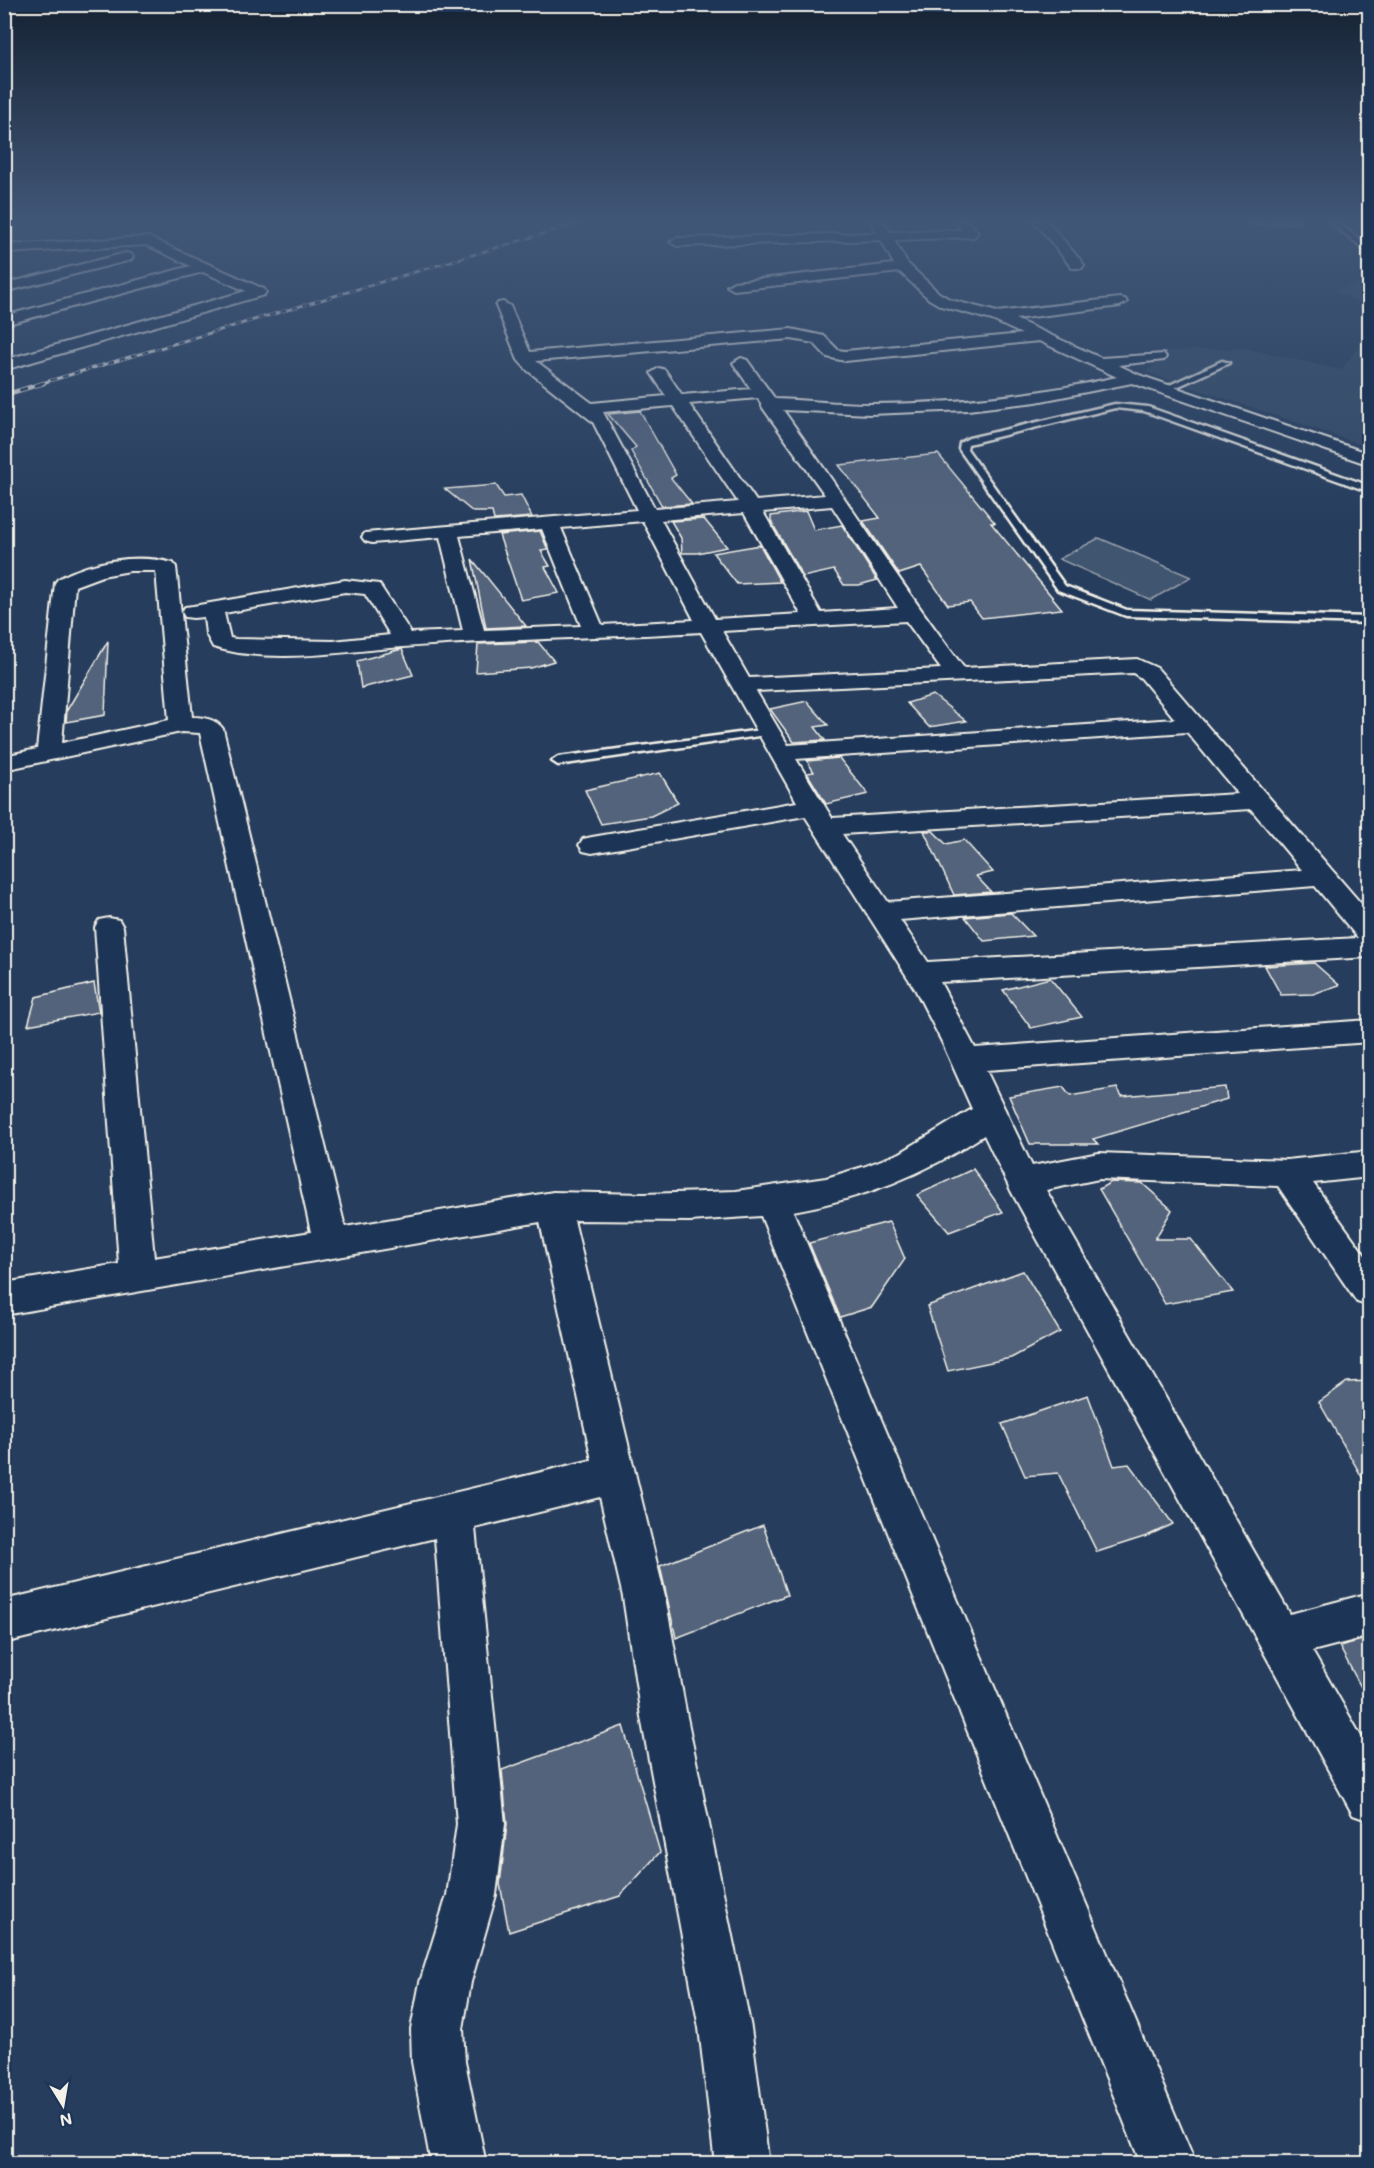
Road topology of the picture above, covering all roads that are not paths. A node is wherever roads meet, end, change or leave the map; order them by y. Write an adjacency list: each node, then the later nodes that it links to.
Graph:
1 (154, 322): 10 (street)
2 (510, 322): 5 (street)
3 (1008, 322): 4 (street)
4 (1038, 337): 5 (street); 8 (street)
5 (524, 357): 16 (street)
6 (1158, 357): 8 (street)
7 (741, 363): 14 (street)
8 (1098, 363): 12 (street)
9 (1225, 363): 13 (lane)
10 (4, 365)
11 (659, 373): 15 (street)
12 (1133, 378): 13 (street); 14 (street)
13 (1165, 389): 17 (street)
14 (766, 398): 15 (street); 19 (street)
15 (676, 400): 16 (street); 20 (street)
16 (587, 408): 21 (street)
17 (1370, 460)
18 (1370, 489): 29 (lane)
19 (838, 500): 20 (street); 26 (street)
20 (751, 508): 21 (street); 28 (street)
21 (649, 517): 22 (street); 30 (street)
22 (550, 524): 23 (street); 31 (street)
23 (448, 531): 24 (street); 32 (street)
24 (372, 537)
25 (213, 609): 27 (street); 33 (street); 33 (street)
26 (912, 614): 28 (street); 34 (street)
27 (170, 615): 36 (street); 39 (street)
28 (815, 620): 30 (street)
29 (1370, 620)
30 (710, 626): 31 (street); 35 (street)
31 (594, 632): 32 (street)
32 (475, 636): 33 (street)
33 (404, 640)
34 (957, 674): 35 (street); 37 (street)
35 (743, 685): 38 (street)
36 (181, 725): 39 (street); 60 (street)
37 (1191, 725): 40 (street); 43 (street)
38 (769, 732): 40 (street); 41 (lane)
39 (49, 752): 42 (street)
40 (781, 753): 44 (street)
41 (558, 761)
42 (4, 763)
43 (1257, 801): 44 (street); 46 (street)
44 (819, 817): 45 (street); 47 (street)
45 (592, 845)
46 (1322, 877): 47 (street); 49 (street)
47 (879, 912): 51 (street)
48 (109, 927): 61 (street)
49 (1370, 933)
50 (1370, 947): 51 (street)
51 (920, 974): 53 (street)
52 (1370, 1031): 53 (street)
53 (966, 1060): 54 (street)
54 (990, 1114): 57 (street); 58 (street)
55 (1370, 1164): 56 (street)
56 (1287, 1173): 57 (street); 62 (street)
57 (1023, 1181): 68 (street)
58 (772, 1201): 59 (street); 72 (street)
59 (553, 1206): 60 (street); 64 (street)
60 (331, 1242): 61 (street)
61 (138, 1278): 63 (street)
62 (1370, 1291)
63 (4, 1299)
64 (615, 1474): 65 (street); 71 (street)
65 (453, 1513): 67 (street); 70 (street)
66 (1370, 1614): 68 (street)
67 (4, 1622)
68 (1281, 1638): 69 (street)
69 (1370, 1798)
70 (459, 2163)
71 (742, 2163)
72 (1169, 2163)

